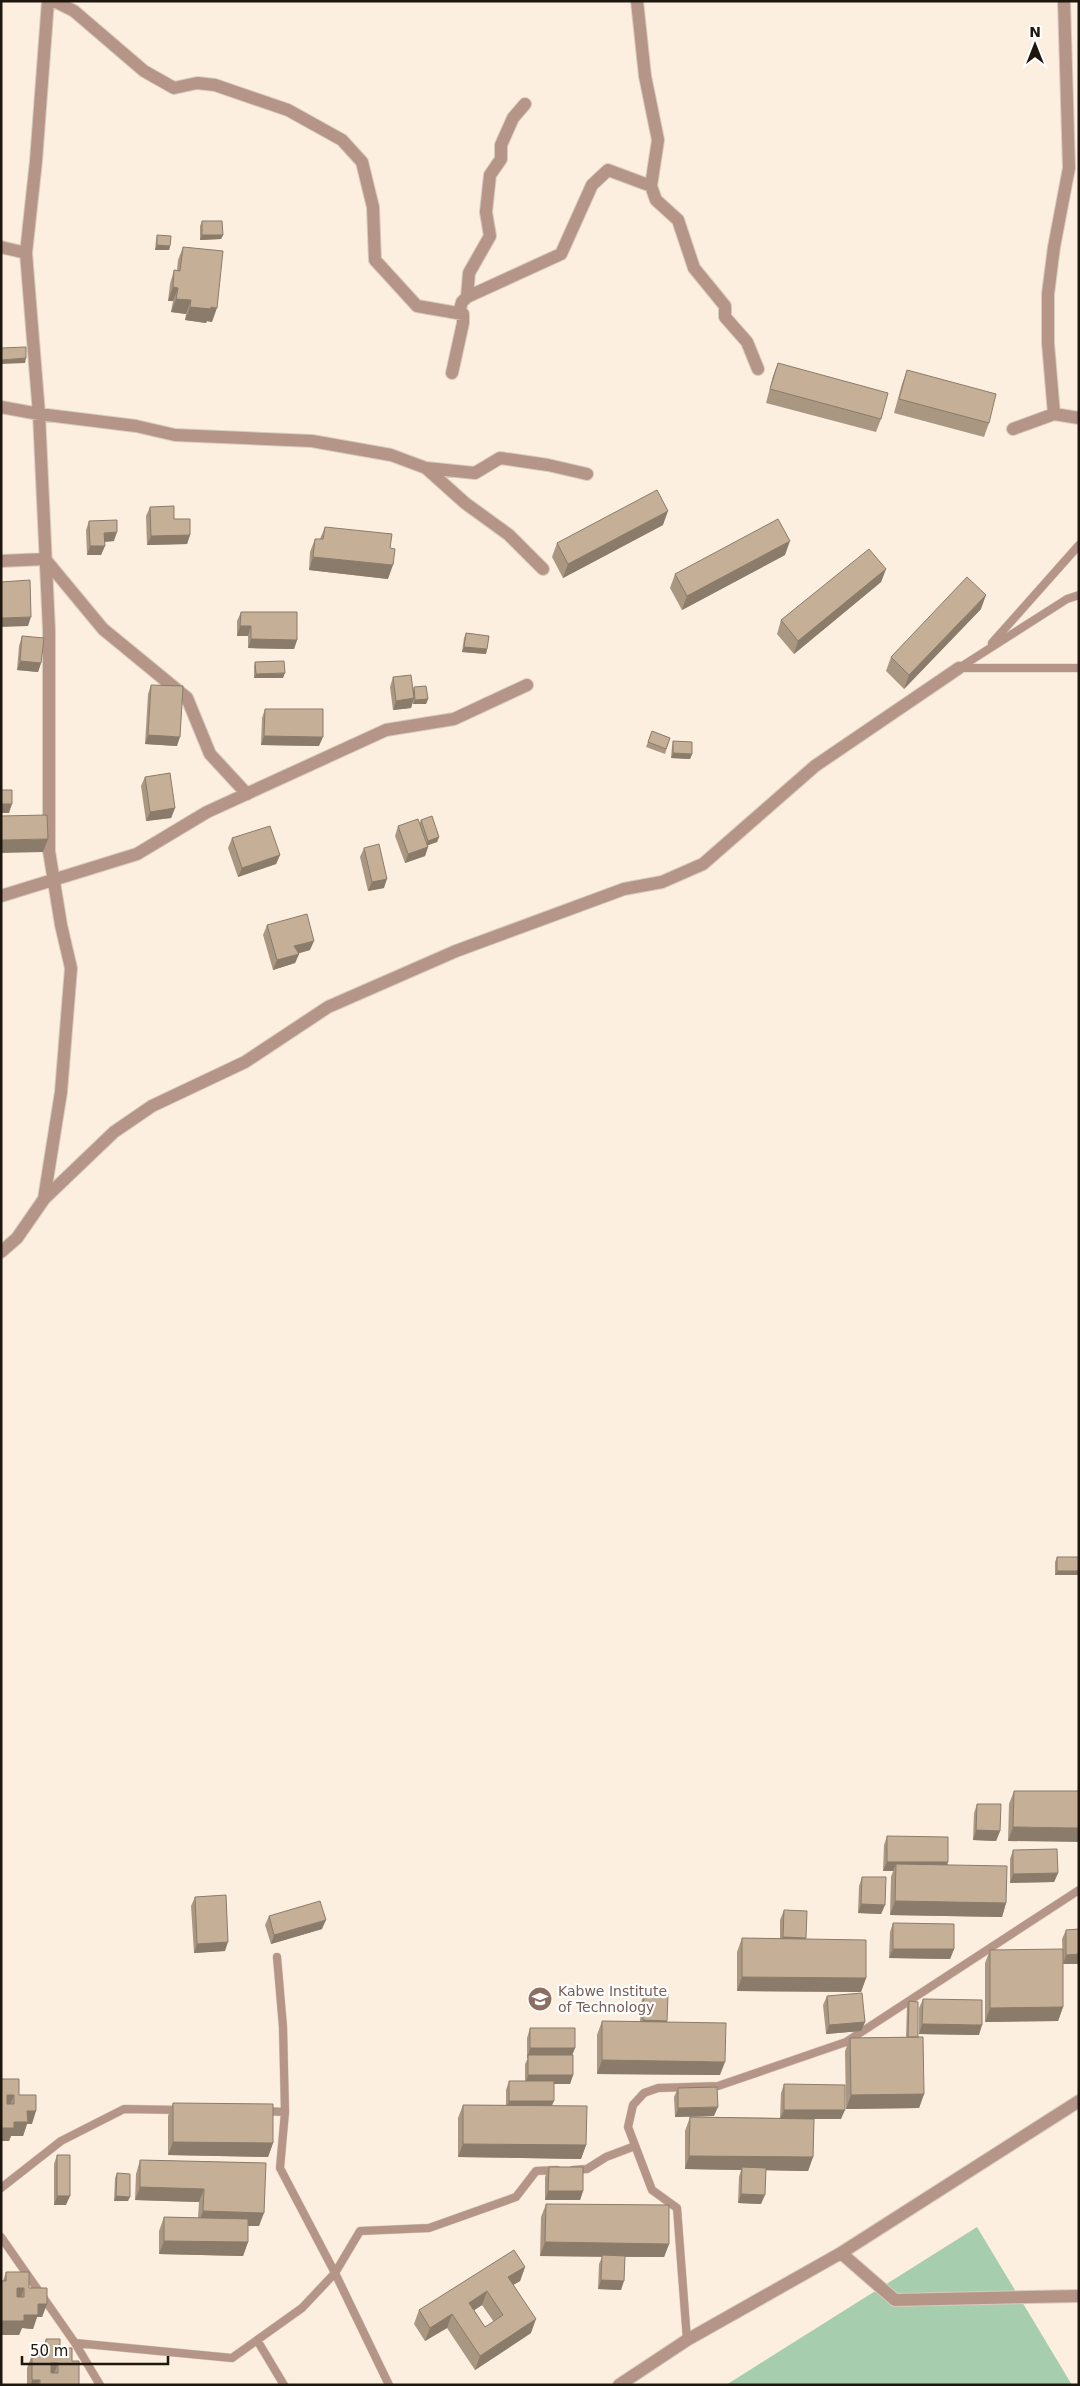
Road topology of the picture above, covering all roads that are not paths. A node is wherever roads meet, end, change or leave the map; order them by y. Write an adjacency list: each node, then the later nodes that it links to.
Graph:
1 (48, 1): 8 (street)
2 (54, 1): 10 (street)
3 (636, 1): 6 (street)
4 (1064, 1): 15 (street)
5 (525, 104): 9 (street)
6 (651, 186): 9 (street); 11 (street)
7 (1, 247): 8 (street)
8 (26, 253): 14 (street)
9 (467, 297): 10 (street)
10 (459, 314): 12 (street)
11 (758, 369)
12 (452, 373)
13 (1, 407): 14 (street)
14 (39, 414): 18 (street); 21 (street)
15 (1054, 414): 16 (street); 17 (street)
16 (1079, 418)
17 (1013, 429)
18 (426, 468): 19 (street); 23 (street)
19 (588, 474)
20 (1079, 545): 25 (lane)
21 (45, 559): 22 (street); 29 (street); 30 (street)
22 (1, 561)
23 (543, 569)
24 (1079, 595): 25 (lane)
25 (986, 650): 26 (lane)
26 (959, 668): 27 (lane); 32 (street)
27 (1079, 668)
28 (527, 685): 29 (street)
29 (247, 794): 30 (street)
30 (54, 879): 31 (street); 32 (street)
31 (1, 896)
32 (44, 1199): 33 (street)
33 (1, 1252)
34 (1079, 1890): 40 (lane)
35 (277, 1957): 39 (lane)
36 (1079, 2101): 43 (street)
37 (190, 2110): 41 (lane)
38 (257, 2111): 39 (lane)
39 (285, 2112): 44 (lane)
40 (635, 2146): 44 (lane); 47 (lane)
41 (1, 2188)
42 (1, 2237): 48 (lane)
43 (840, 2253): 45 (street); 47 (street)
44 (335, 2273): 46 (lane); 51 (lane)
45 (1079, 2296)
46 (258, 2340): 48 (lane); 50 (lane)
47 (687, 2340): 52 (street)
48 (75, 2343): 49 (lane)
49 (100, 2385)
50 (284, 2385)
51 (389, 2385)
52 (619, 2385)

